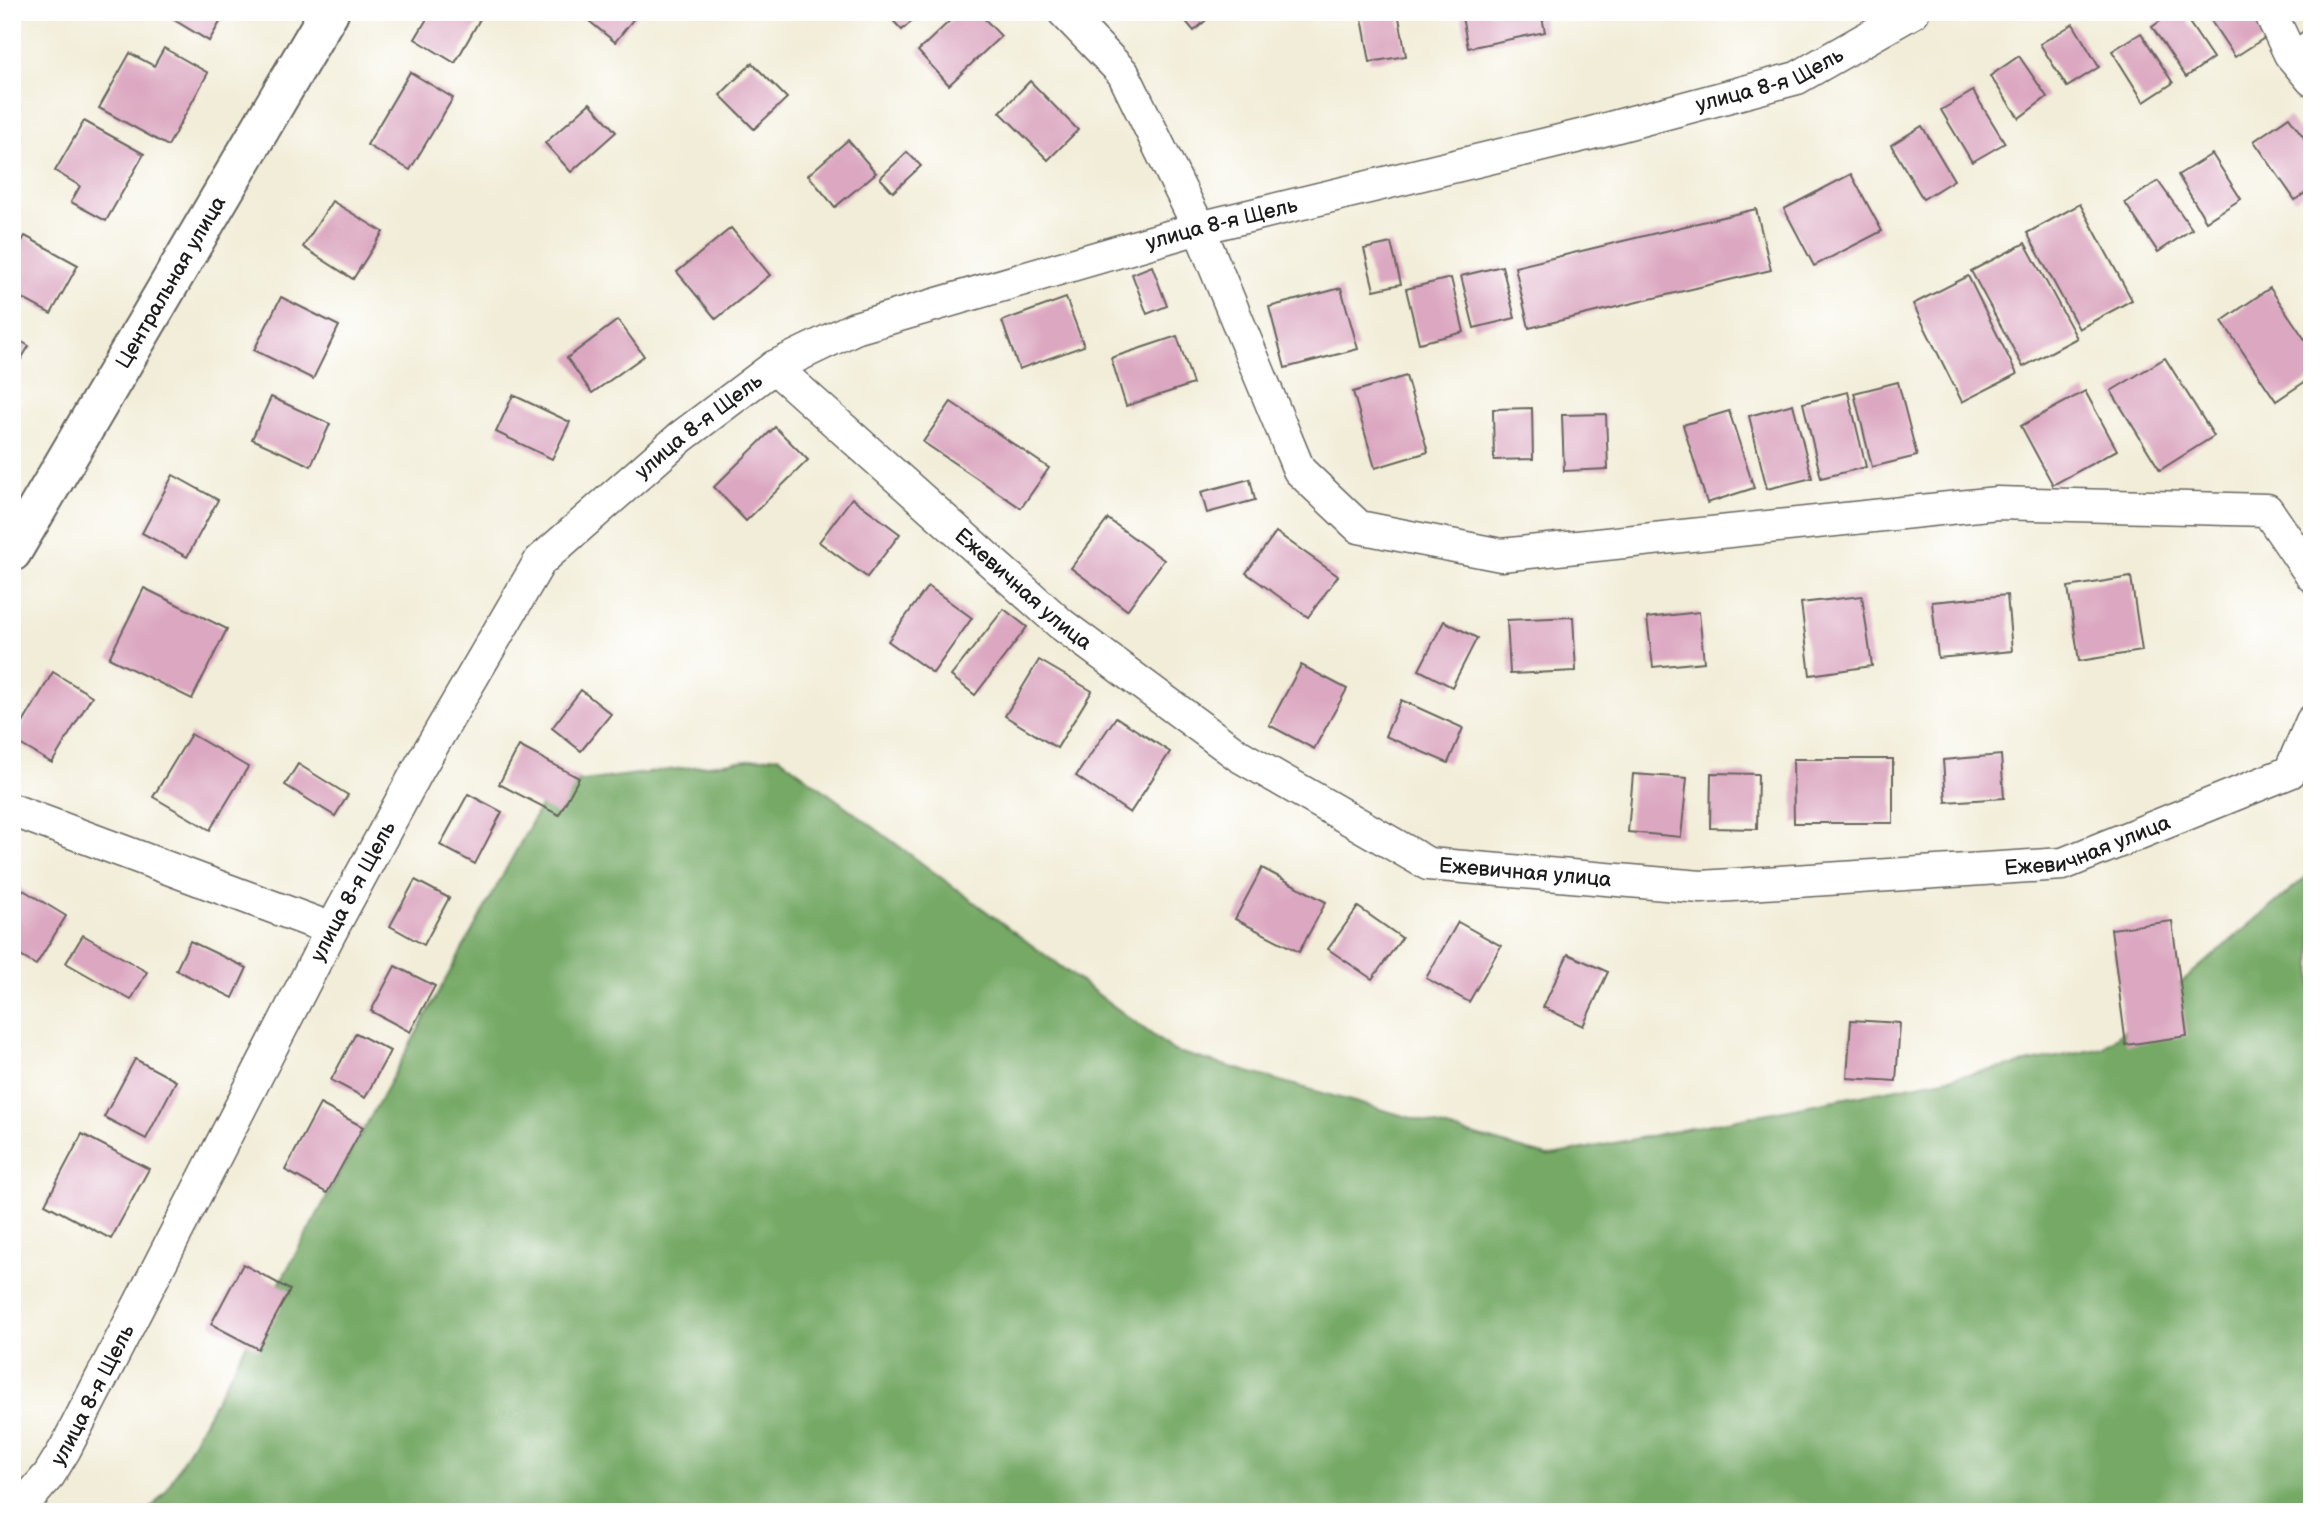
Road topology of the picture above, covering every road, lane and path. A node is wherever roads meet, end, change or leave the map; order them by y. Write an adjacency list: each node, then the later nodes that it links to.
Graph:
1 (329, 12): 9 (street, Центральная улица)
2 (1064, 12): 7 (street)
3 (1913, 12): 7 (street, улица 8-я Щель)
4 (2270, 12): 5 (street)
5 (2301, 45): 6 (street)
6 (2312, 79)
7 (1199, 228): 8 (street, улица 8-я Щель); 10 (street)
8 (774, 367): 11 (street, Ежевичная улица); 13 (street, улица 8-я Щель)
9 (12, 552)
10 (2312, 576)
11 (2312, 721)
12 (12, 810): 13 (street)
13 (332, 929): 14 (street, улица 8-я Щель)
14 (17, 1512)

